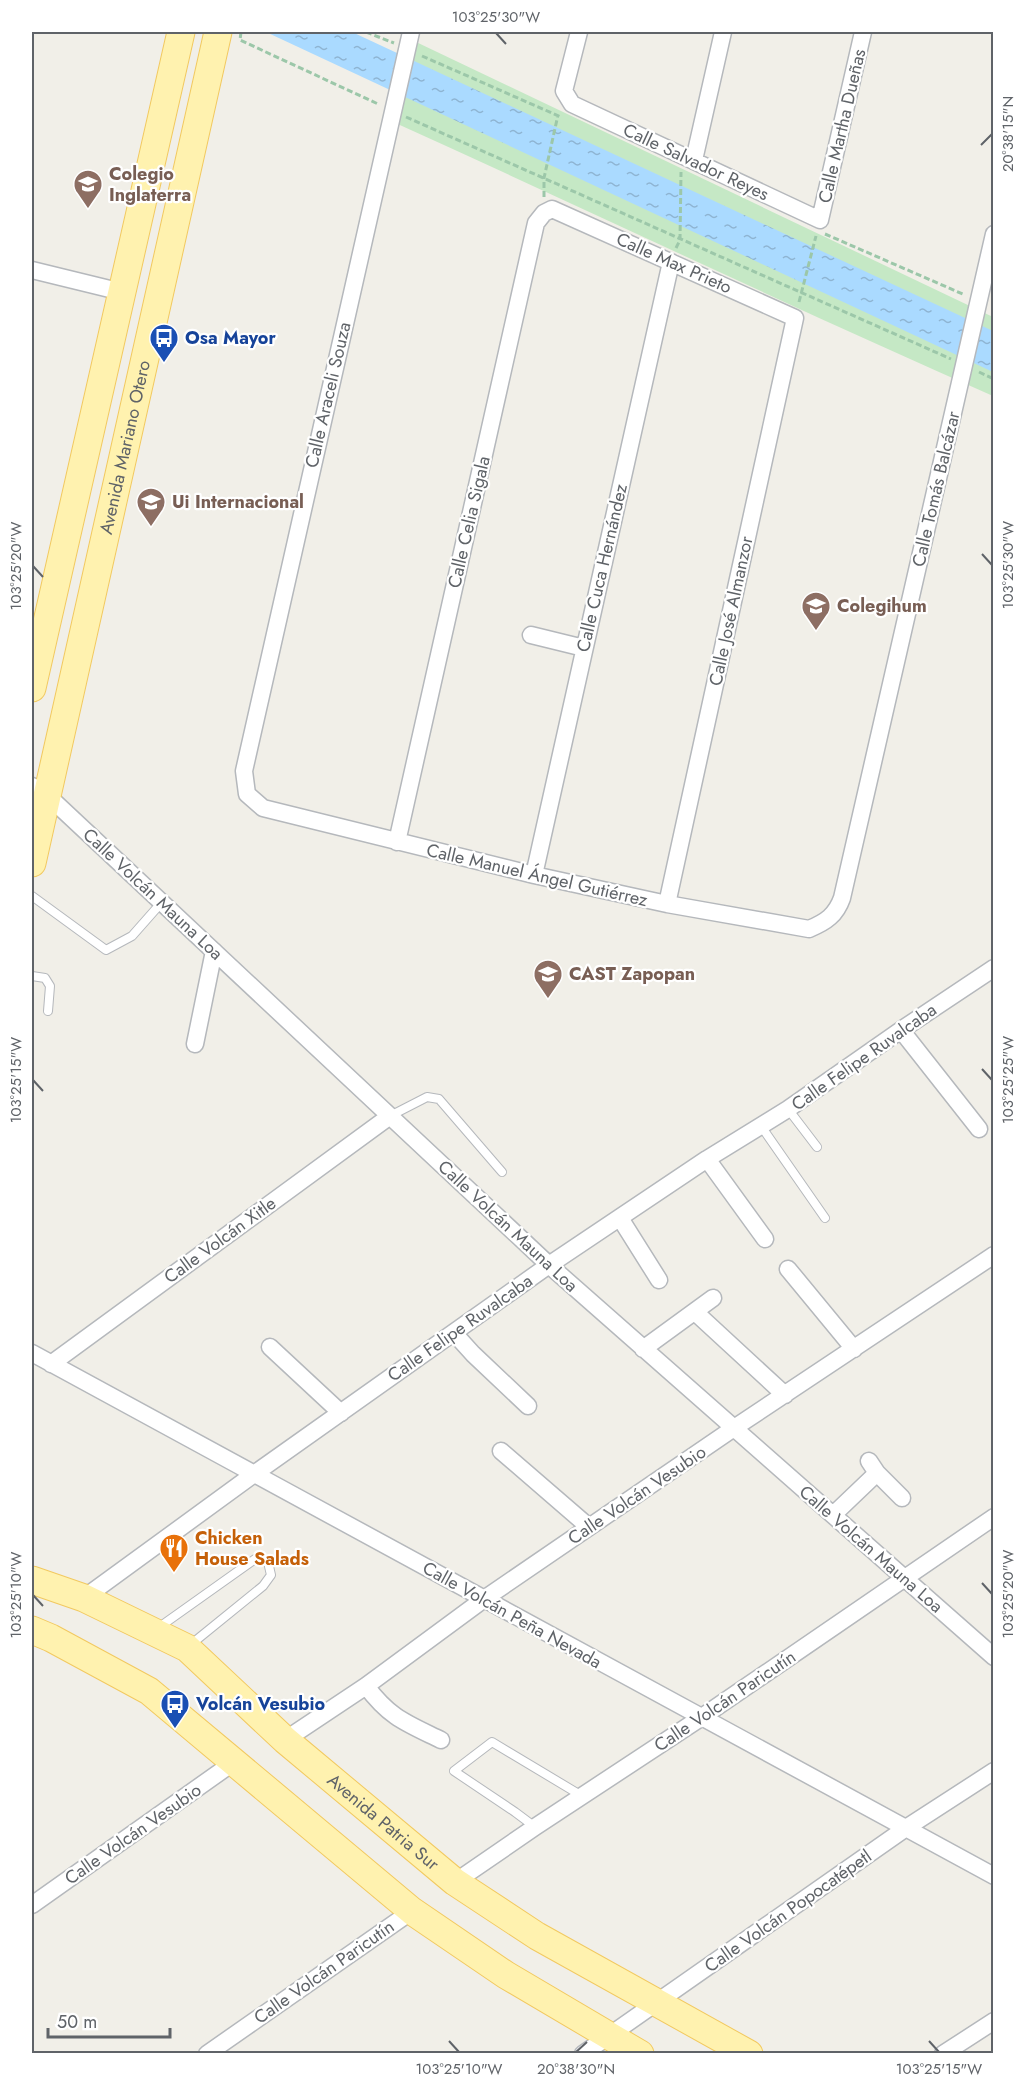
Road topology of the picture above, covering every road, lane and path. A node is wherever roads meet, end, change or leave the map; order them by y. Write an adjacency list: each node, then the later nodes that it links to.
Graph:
1 (181, 32): 22 (main road, Avenida Mariano Otero)
2 (218, 32): 29 (main road, Avenida Mariano Otero)
3 (242, 32): 10 (path)
4 (366, 32): 9 (path)
5 (411, 32): 9 (street, Calle Araceli Souza)
6 (579, 32): 12 (street, Calle Salvador Reyes)
7 (723, 32): 12 (street)
8 (863, 32): 15 (street, Calle Martha Dueñas)
9 (406, 51): 10 (street, Calle Araceli Souza)
10 (394, 103): 13 (path); 30 (street, Calle Araceli Souza)
11 (558, 116): 13 (path)
12 (687, 166): 15 (street, Calle Salvador Reyes); 18 (path)
13 (544, 178): 18 (path)
14 (552, 208): 19 (street, Calle Max Prieto); 31 (street, Calle Celia Sigala)
15 (820, 220)
16 (993, 234): 24 (street, Calle Tomás Balcázar)
17 (815, 238): 21 (path)
18 (680, 240): 24 (path)
19 (671, 262): 23 (street, Calle Max Prieto); 27 (street, Calle Cuca Hernández)
20 (32, 270): 22 (street)
21 (803, 287)
22 (122, 292): 28 (main road, Avenida Mariano Otero)
23 (795, 318): 36 (street, Calle José Almanzor)
24 (964, 364): 25 (path); 37 (street, Calle Tomás Balcázar)
25 (993, 379)
26 (531, 635): 27 (street)
27 (584, 648): 33 (street, Calle Cuca Hernández)
28 (33, 671)
29 (39, 790): 32 (main road, Avenida Mariano Otero); 35 (street, Calle Volcán Mauna Loa)
30 (247, 794): 31 (street, Calle Manuel Ángel Gutiérrez)
31 (397, 842): 33 (street, Calle Manuel Ángel Gutiérrez)
32 (32, 862)
33 (534, 875): 36 (street, Calle Manuel Ángel Gutiérrez)
34 (32, 896): 35 (lane)
35 (162, 902): 38 (street, Calle Volcán Mauna Loa)
36 (668, 904): 37 (street, Calle Manuel Ángel Gutiérrez)
37 (831, 917)
38 (214, 951): 43 (street); 45 (street, Calle Volcán Mauna Loa)
39 (993, 968): 42 (street, Calle Felipe Ruvalcaba)
40 (32, 976): 41 (lane)
41 (48, 1011)
42 (901, 1030): 44 (street, Calle Felipe Ruvalcaba); 47 (street)
43 (195, 1044)
44 (788, 1109): 46 (street, Calle Felipe Ruvalcaba); 48 (lane)
45 (390, 1116): 50 (lane); 55 (street, Calle Volcán Mauna Loa); 65 (street, Calle Volcán Xitle)
46 (761, 1126): 49 (street, Calle Felipe Ruvalcaba); 52 (lane)
47 (979, 1129)
48 (817, 1147)
49 (708, 1159): 51 (street, Calle Felipe Ruvalcaba); 53 (street)
50 (502, 1172)
51 (620, 1218): 55 (street, Calle Felipe Ruvalcaba); 57 (street)
52 (825, 1218)
53 (765, 1239)
54 (993, 1255): 63 (street, Calle Volcán Vesubio)
55 (549, 1266): 60 (street, Calle Felipe Ruvalcaba); 62 (street, Calle Volcán Mauna Loa)
56 (788, 1269): 63 (street)
57 (659, 1280)
58 (713, 1298): 59 (street)
59 (695, 1312): 62 (street); 66 (street)
60 (454, 1332): 67 (street); 68 (street, Calle Felipe Ruvalcaba)
61 (270, 1347): 68 (street)
62 (644, 1349): 69 (street, Calle Volcán Mauna Loa)
63 (854, 1349): 66 (street, Calle Volcán Vesubio)
64 (32, 1353): 65 (street, Calle Volcán Peña Nevada)
65 (51, 1364): 71 (street, Calle Volcán Peña Nevada)
66 (784, 1395): 69 (street, Calle Volcán Vesubio)
67 (528, 1406)
68 (341, 1413): 71 (street, Calle Felipe Ruvalcaba)
69 (734, 1428): 73 (street, Calle Volcán Mauna Loa); 75 (street, Calle Volcán Vesubio)
70 (501, 1451): 75 (street)
71 (254, 1474): 78 (street, Calle Felipe Ruvalcaba); 79 (street, Calle Volcán Peña Nevada)
72 (902, 1498): 73 (street)
73 (833, 1515): 76 (street, Calle Volcán Mauna Loa)
74 (993, 1517): 76 (street, Calle Volcán Paricutín)
75 (590, 1527): 79 (street, Calle Volcán Vesubio)
76 (904, 1578): 83 (street, Calle Volcán Mauna Loa); 85 (street, Calle Volcán Paricutín)
77 (32, 1580): 78 (main road, Avenida Patria Sur)
78 (84, 1598): 81 (main road, Avenida Patria Sur)
79 (484, 1599): 84 (street, Calle Volcán Vesubio); 85 (street, Calle Volcán Peña Nevada)
80 (32, 1630): 88 (main road)
81 (153, 1632): 82 (main road, Avenida Patria Sur); 82 (lane)
82 (187, 1648): 86 (main road, Avenida Patria Sur)
83 (993, 1657)
84 (366, 1686): 86 (street, Calle Volcán Vesubio); 87 (street)
85 (702, 1717): 90 (street, Calle Volcán Paricutín); 92 (street, Calle Volcán Peña Nevada)
86 (285, 1740): 94 (main road, Avenida Patria Sur)
87 (441, 1740)
88 (234, 1762): 95 (street, Calle Volcán Vesubio); 96 (main road)
89 (993, 1771): 92 (street, Calle Volcán Popocatépetl)
90 (583, 1796): 91 (street, Calle Volcán Paricutín); 91 (lane)
91 (535, 1827): 94 (street, Calle Volcán Paricutín)
92 (906, 1828): 93 (street, Calle Volcán Peña Nevada); 97 (street, Calle Volcán Popocatépetl)
93 (993, 1876)
94 (455, 1882): 97 (main road, Avenida Patria Sur)
95 (32, 1905)
96 (412, 1911): 99 (main road); 100 (street, Calle Volcán Paricutín)
97 (657, 2003): 99 (street, Calle Volcán Popocatépetl); 103 (main road, Avenida Patria Sur)
98 (993, 2021): 104 (street)
99 (608, 2036): 101 (street, Calle Volcán Popocatépetl); 102 (main road)
100 (207, 2054)
101 (583, 2054)
102 (640, 2054)
103 (749, 2054)
104 (943, 2054)

